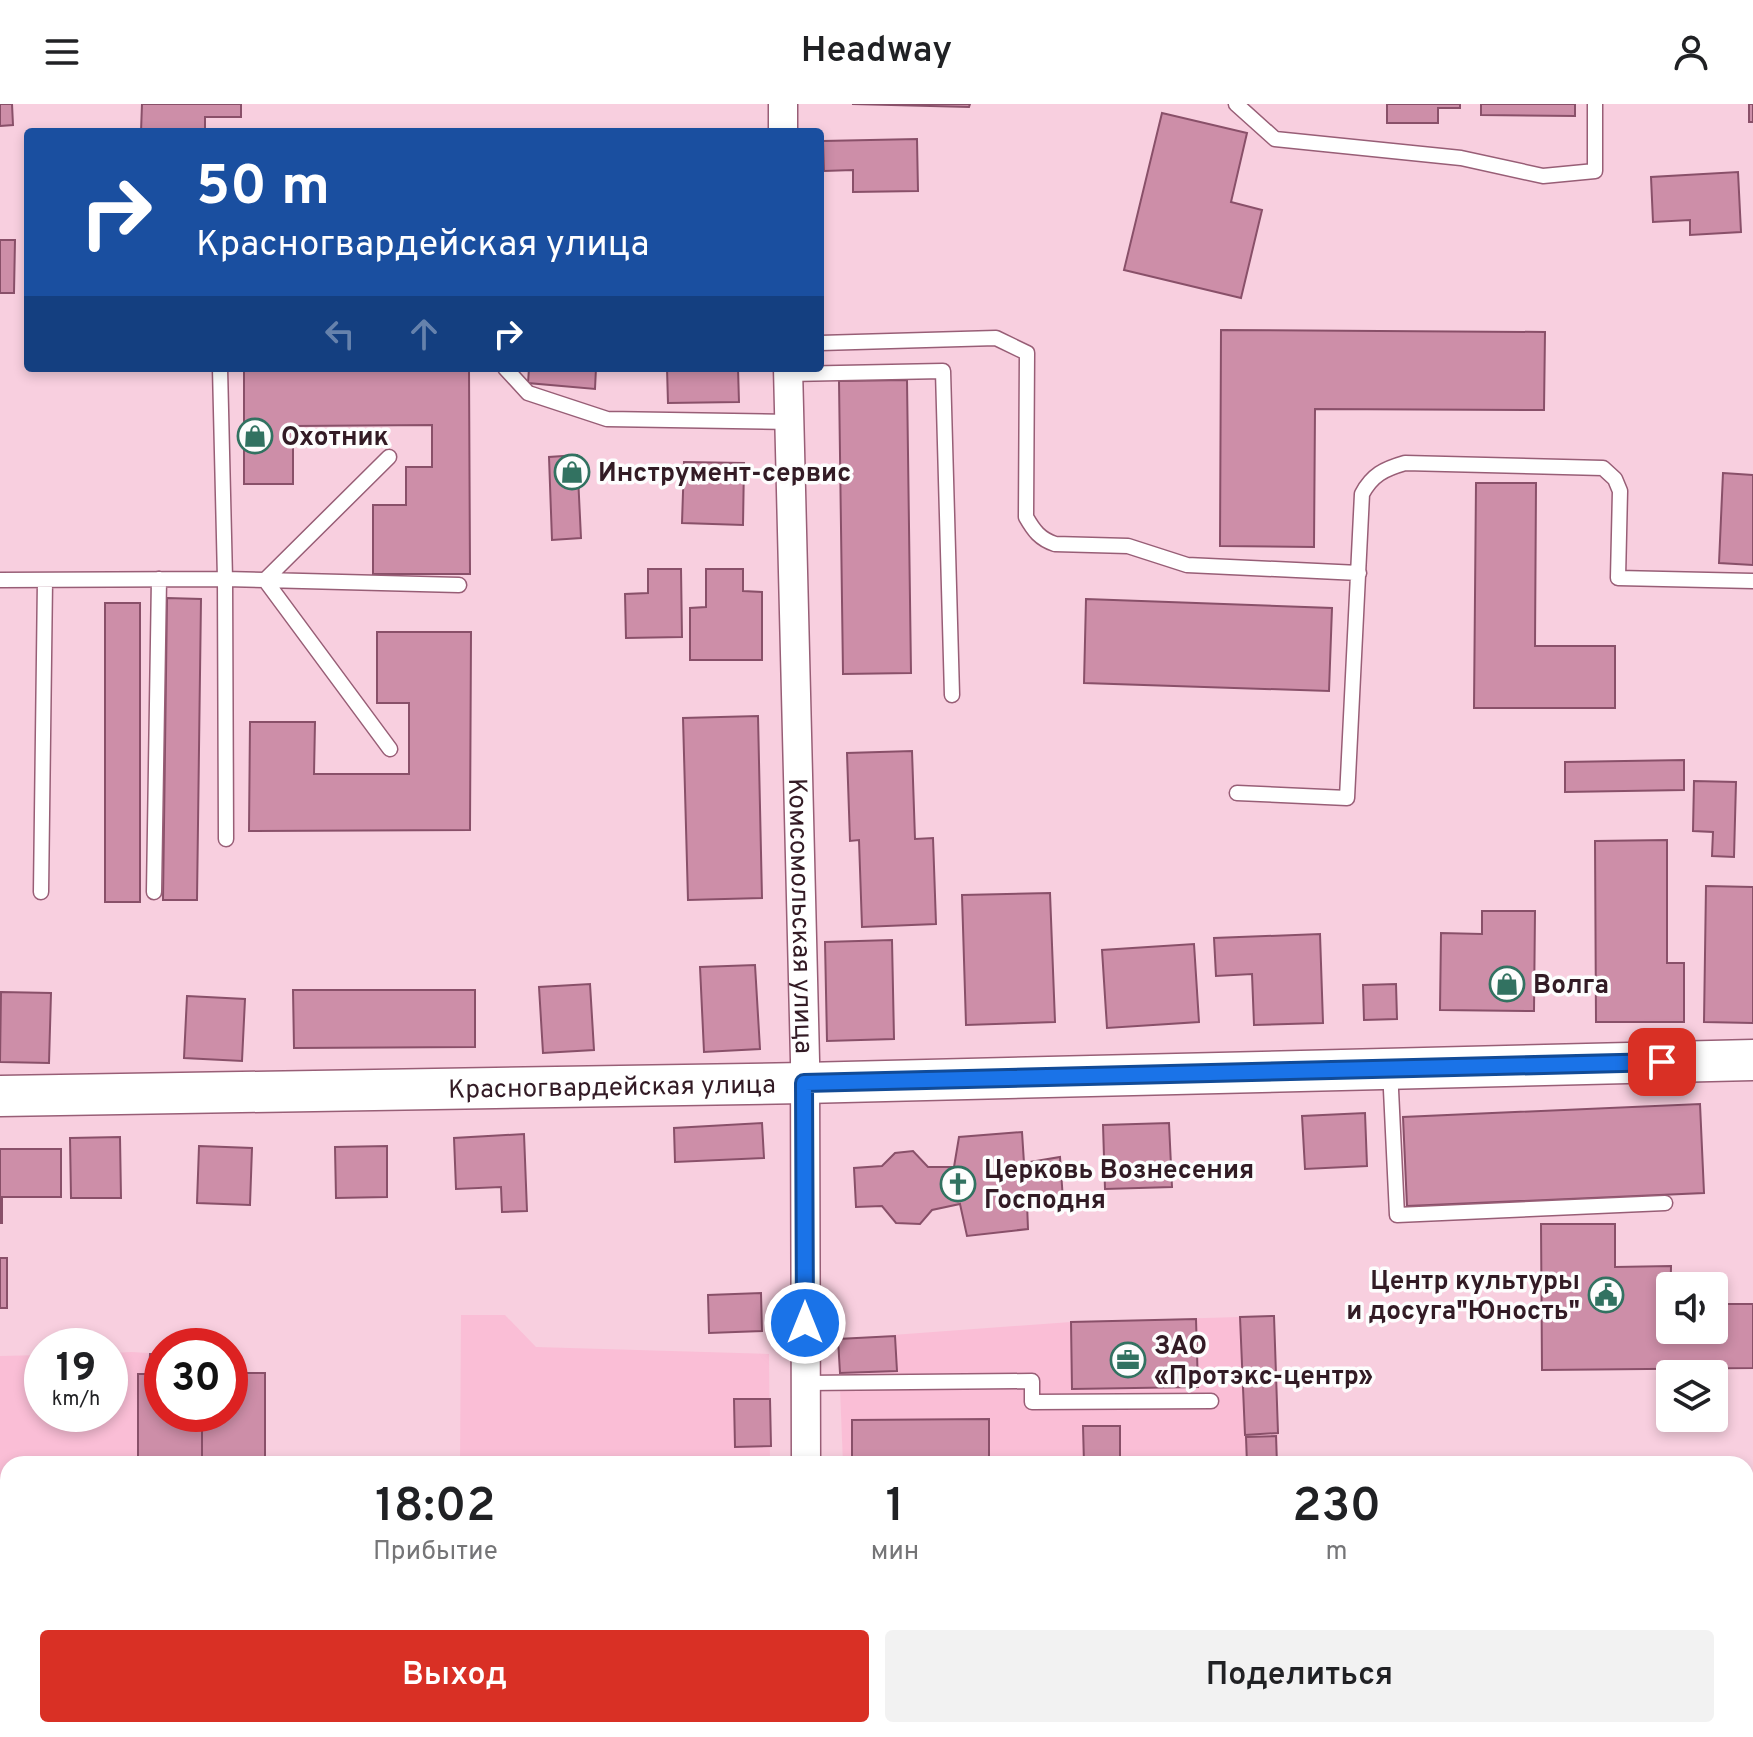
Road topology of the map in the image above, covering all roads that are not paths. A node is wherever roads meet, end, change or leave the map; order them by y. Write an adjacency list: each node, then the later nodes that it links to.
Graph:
1 (783, 104): 4 (street)
2 (1236, 104): 3 (lane)
3 (1595, 104)
4 (783, 128)
5 (824, 343): 12 (lane)
6 (824, 371): 20 (lane)
7 (220, 372): 14 (lane)
8 (509, 372): 10 (lane)
9 (788, 372): 10 (street, Комсомольская улица)
10 (791, 422): 28 (street, Комсомольская улица)
11 (389, 457): 17 (lane)
12 (1359, 573): 18 (lane); 22 (lane)
13 (159, 579): 14 (lane); 16 (lane); 25 (lane)
14 (225, 579): 17 (lane); 23 (lane)
15 (0, 580): 16 (lane)
16 (45, 580): 24 (lane)
17 (265, 580): 19 (lane); 21 (lane)
18 (1753, 581)
19 (459, 585)
20 (952, 695)
21 (390, 749)
22 (1237, 793)
23 (226, 839)
24 (41, 892)
25 (154, 892)
26 (1753, 1060): 27 (street, Красногвардейская улица)
27 (1390, 1069): 28 (street, Красногвардейская улица); 30 (lane)
28 (804, 1083): 29 (street, Красногвардейская улица); 31 (street, Комсомольская улица)
29 (0, 1096)
30 (1665, 1203)
31 (805, 1383): 32 (lane); 33 (street, Комсомольская улица)
32 (1211, 1401)
33 (806, 1456)

